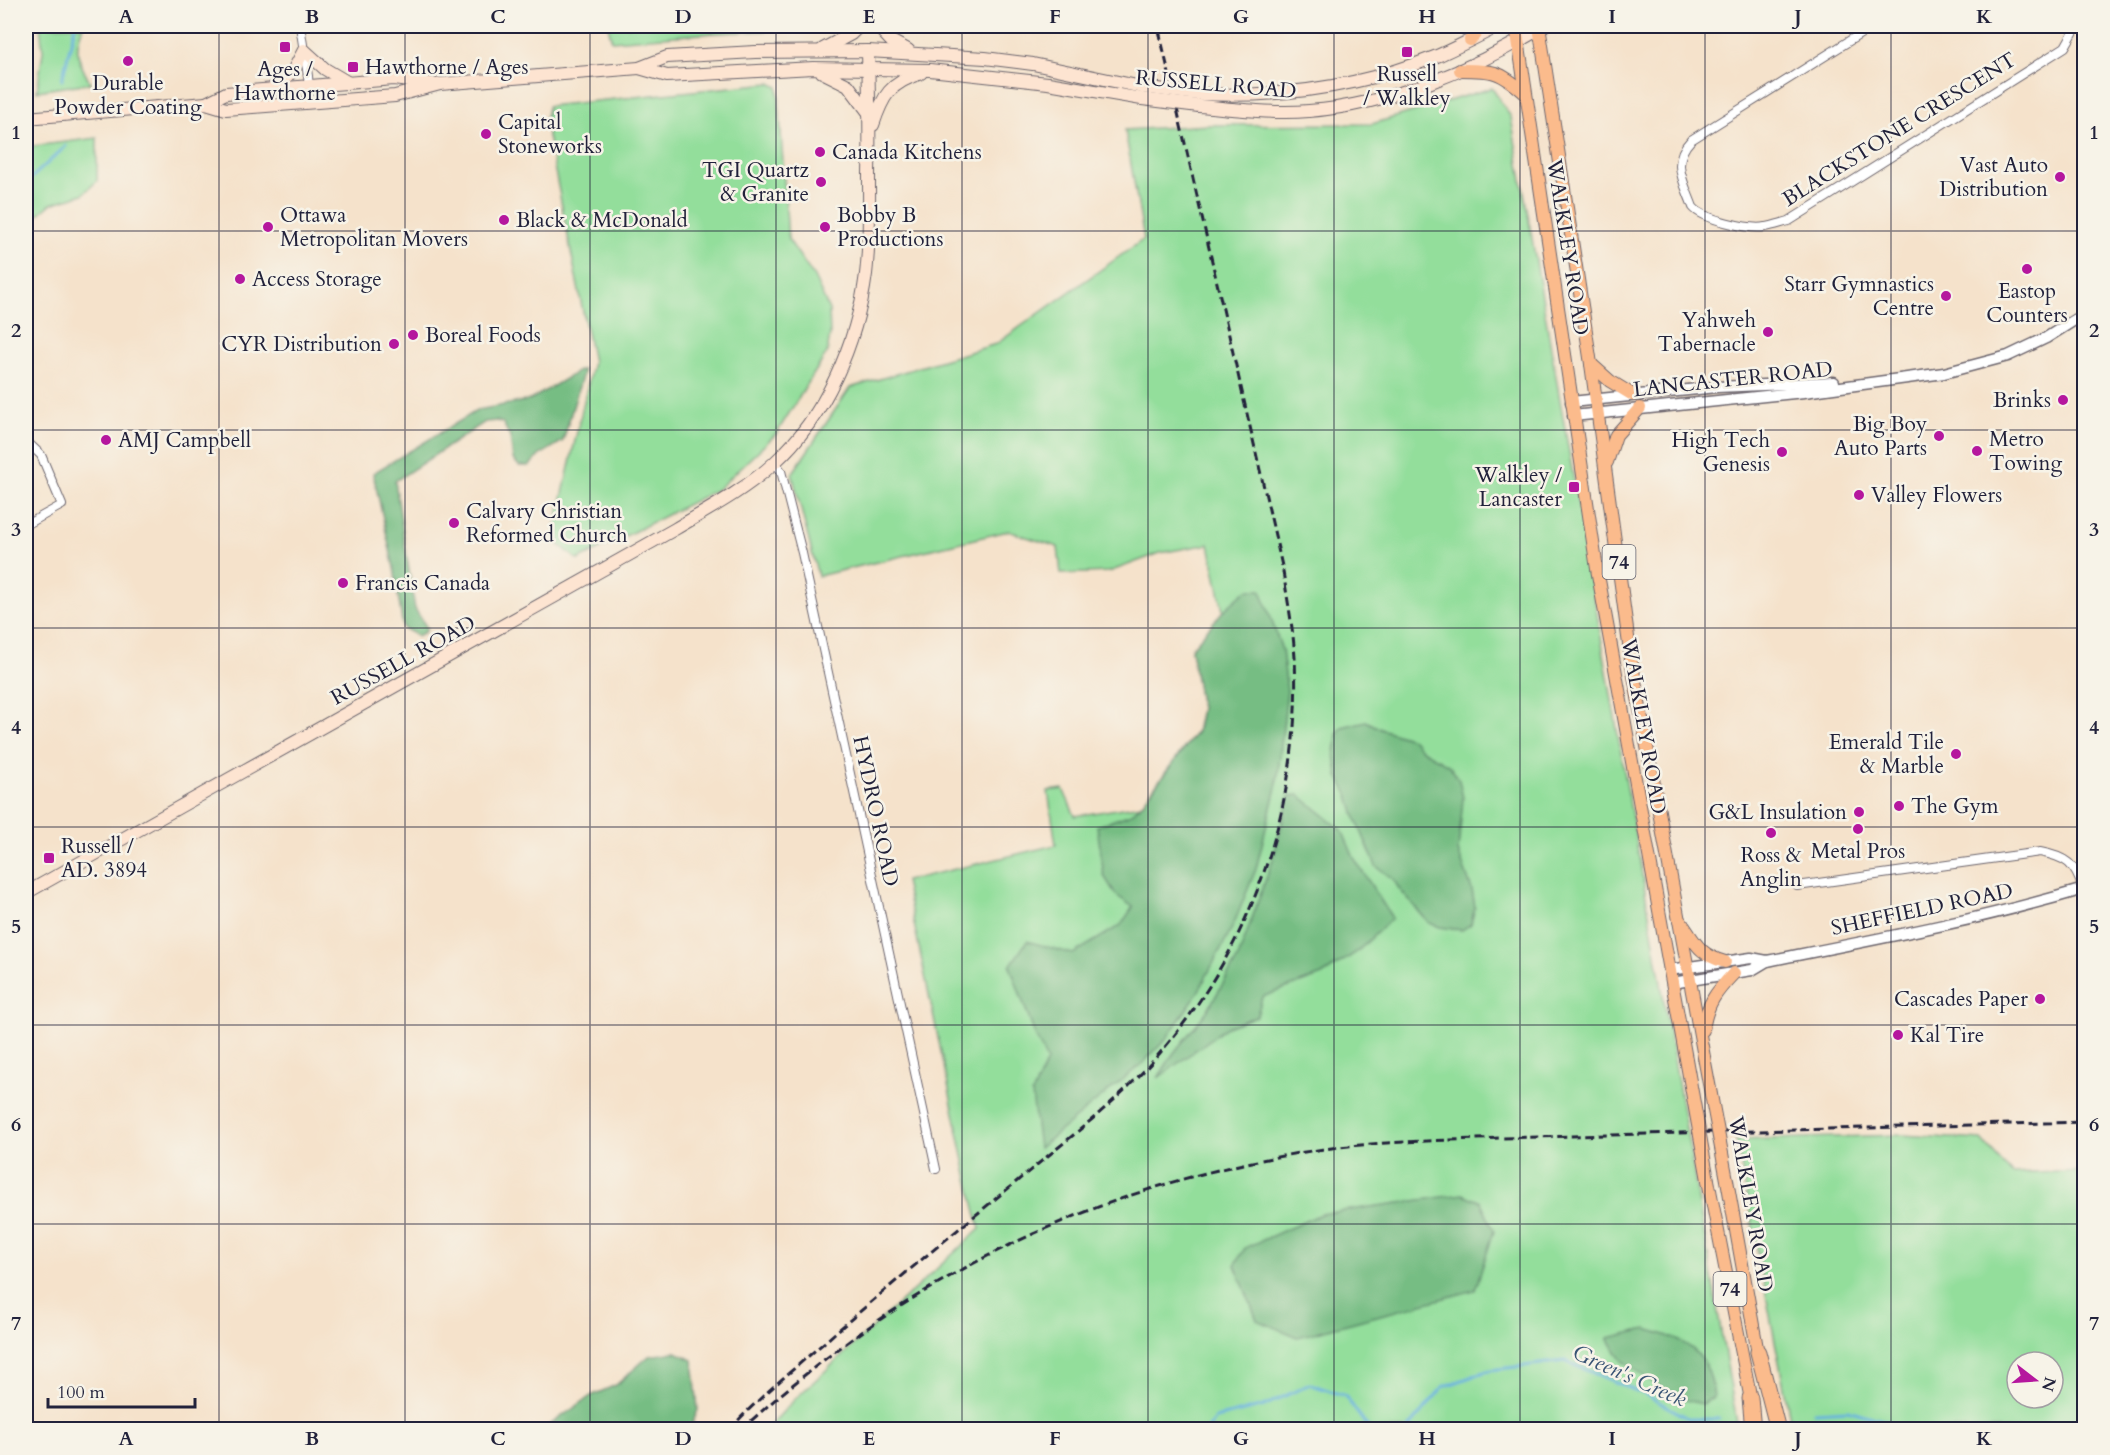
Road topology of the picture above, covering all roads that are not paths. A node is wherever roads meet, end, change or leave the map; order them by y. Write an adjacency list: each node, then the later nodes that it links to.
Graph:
1 (300, 26): 12 (street)
2 (859, 26): 13 (main road)
3 (877, 26): 15 (main road)
4 (1482, 26): 10 (main road)
5 (1498, 26): 10 (main road, RUSSELL ROAD)
6 (1516, 26): 11 (main road, WALKLEY ROAD / 74)
7 (1873, 26): 8 (street, BLACKSTONE CRESCENT)
8 (2077, 26)
9 (1541, 27): 11 (main road, RUSSELL ROAD); 34 (main road, WALKLEY ROAD / 74)
10 (1470, 40): 27 (main road, RUSSELL ROAD)
11 (1519, 40): 20 (main road, RUSSELL ROAD); 26 (main road, WALKLEY ROAD / 74)
12 (304, 50): 21 (main road); 23 (street); 24 (main road)
13 (821, 50): 14 (main road); 16 (main road)
14 (868, 51): 15 (main road, RUSSELL ROAD); 18 (main road, RUSSELL ROAD)
15 (915, 53): 25 (main road, RUSSELL ROAD)
16 (639, 68): 17 (main road); 22 (main road)
17 (813, 68): 18 (main road); 30 (main road)
18 (868, 69): 19 (main road, RUSSELL ROAD); 30 (main road, RUSSELL ROAD)
19 (930, 70): 25 (main road, RUSSELL ROAD); 32 (main road)
20 (1460, 70): 26 (main road); 27 (main road, RUSSELL ROAD)
21 (349, 83): 22 (main road); 23 (main road)
22 (440, 84): 29 (main road)
23 (309, 85): 24 (main road); 29 (street)
24 (273, 88): 28 (main road)
25 (1142, 93): 27 (main road, RUSSELL ROAD, bridge)
26 (1525, 93): 38 (main road, WALKLEY ROAD / 74)
27 (1199, 100)
28 (206, 103): 29 (main road); 31 (main road)
29 (310, 103)
30 (869, 114): 32 (main road, RUSSELL ROAD)
31 (26, 118)
32 (870, 135): 43 (main road, RUSSELL ROAD)
33 (2085, 314): 35 (street, LANCASTER ROAD)
34 (1591, 364): 36 (main road); 37 (main road, WALKLEY ROAD / 74)
35 (1803, 387): 36 (street, LANCASTER ROAD); 39 (street, LANCASTER ROAD)
36 (1633, 395): 37 (street, LANCASTER ROAD)
37 (1595, 399): 38 (street, LANCASTER ROAD); 40 (main road, WALKLEY ROAD / 74)
38 (1571, 402): 41 (main road, WALKLEY ROAD / 74)
39 (1640, 408): 40 (street, LANCASTER ROAD); 44 (main road)
40 (1597, 413): 41 (street, LANCASTER ROAD); 44 (main road, WALKLEY ROAD / 74)
41 (1573, 416): 52 (main road, WALKLEY ROAD / 74)
42 (26, 441): 45 (street)
43 (775, 462): 48 (main road, RUSSELL ROAD); 57 (street, HYDRO ROAD)
44 (1606, 466): 49 (main road, WALKLEY ROAD / 74)
45 (26, 525)
46 (1797, 886): 47 (street)
47 (2084, 889): 50 (street, SHEFFIELD ROAD)
48 (26, 893)
49 (1678, 917): 51 (main road); 54 (main road, WALKLEY ROAD / 74)
50 (1767, 961): 51 (street, SHEFFIELD ROAD); 53 (street, SHEFFIELD ROAD)
51 (1725, 962): 54 (street, SHEFFIELD ROAD)
52 (1670, 970): 54 (street, SHEFFIELD ROAD); 55 (main road, WALKLEY ROAD / 74)
53 (1734, 973): 54 (street, SHEFFIELD ROAD); 56 (main road)
54 (1689, 974): 55 (street, SHEFFIELD ROAD); 56 (main road, WALKLEY ROAD / 74)
55 (1672, 983): 59 (main road, WALKLEY ROAD / 74, bridge)
56 (1701, 1040): 58 (main road, WALKLEY ROAD / 74, bridge)
57 (936, 1169)
58 (1758, 1352): 61 (main road, WALKLEY ROAD / 74); 62 (highway)
59 (1750, 1398): 60 (highway)
60 (1754, 1430)
61 (1773, 1430)
62 (1778, 1430)

